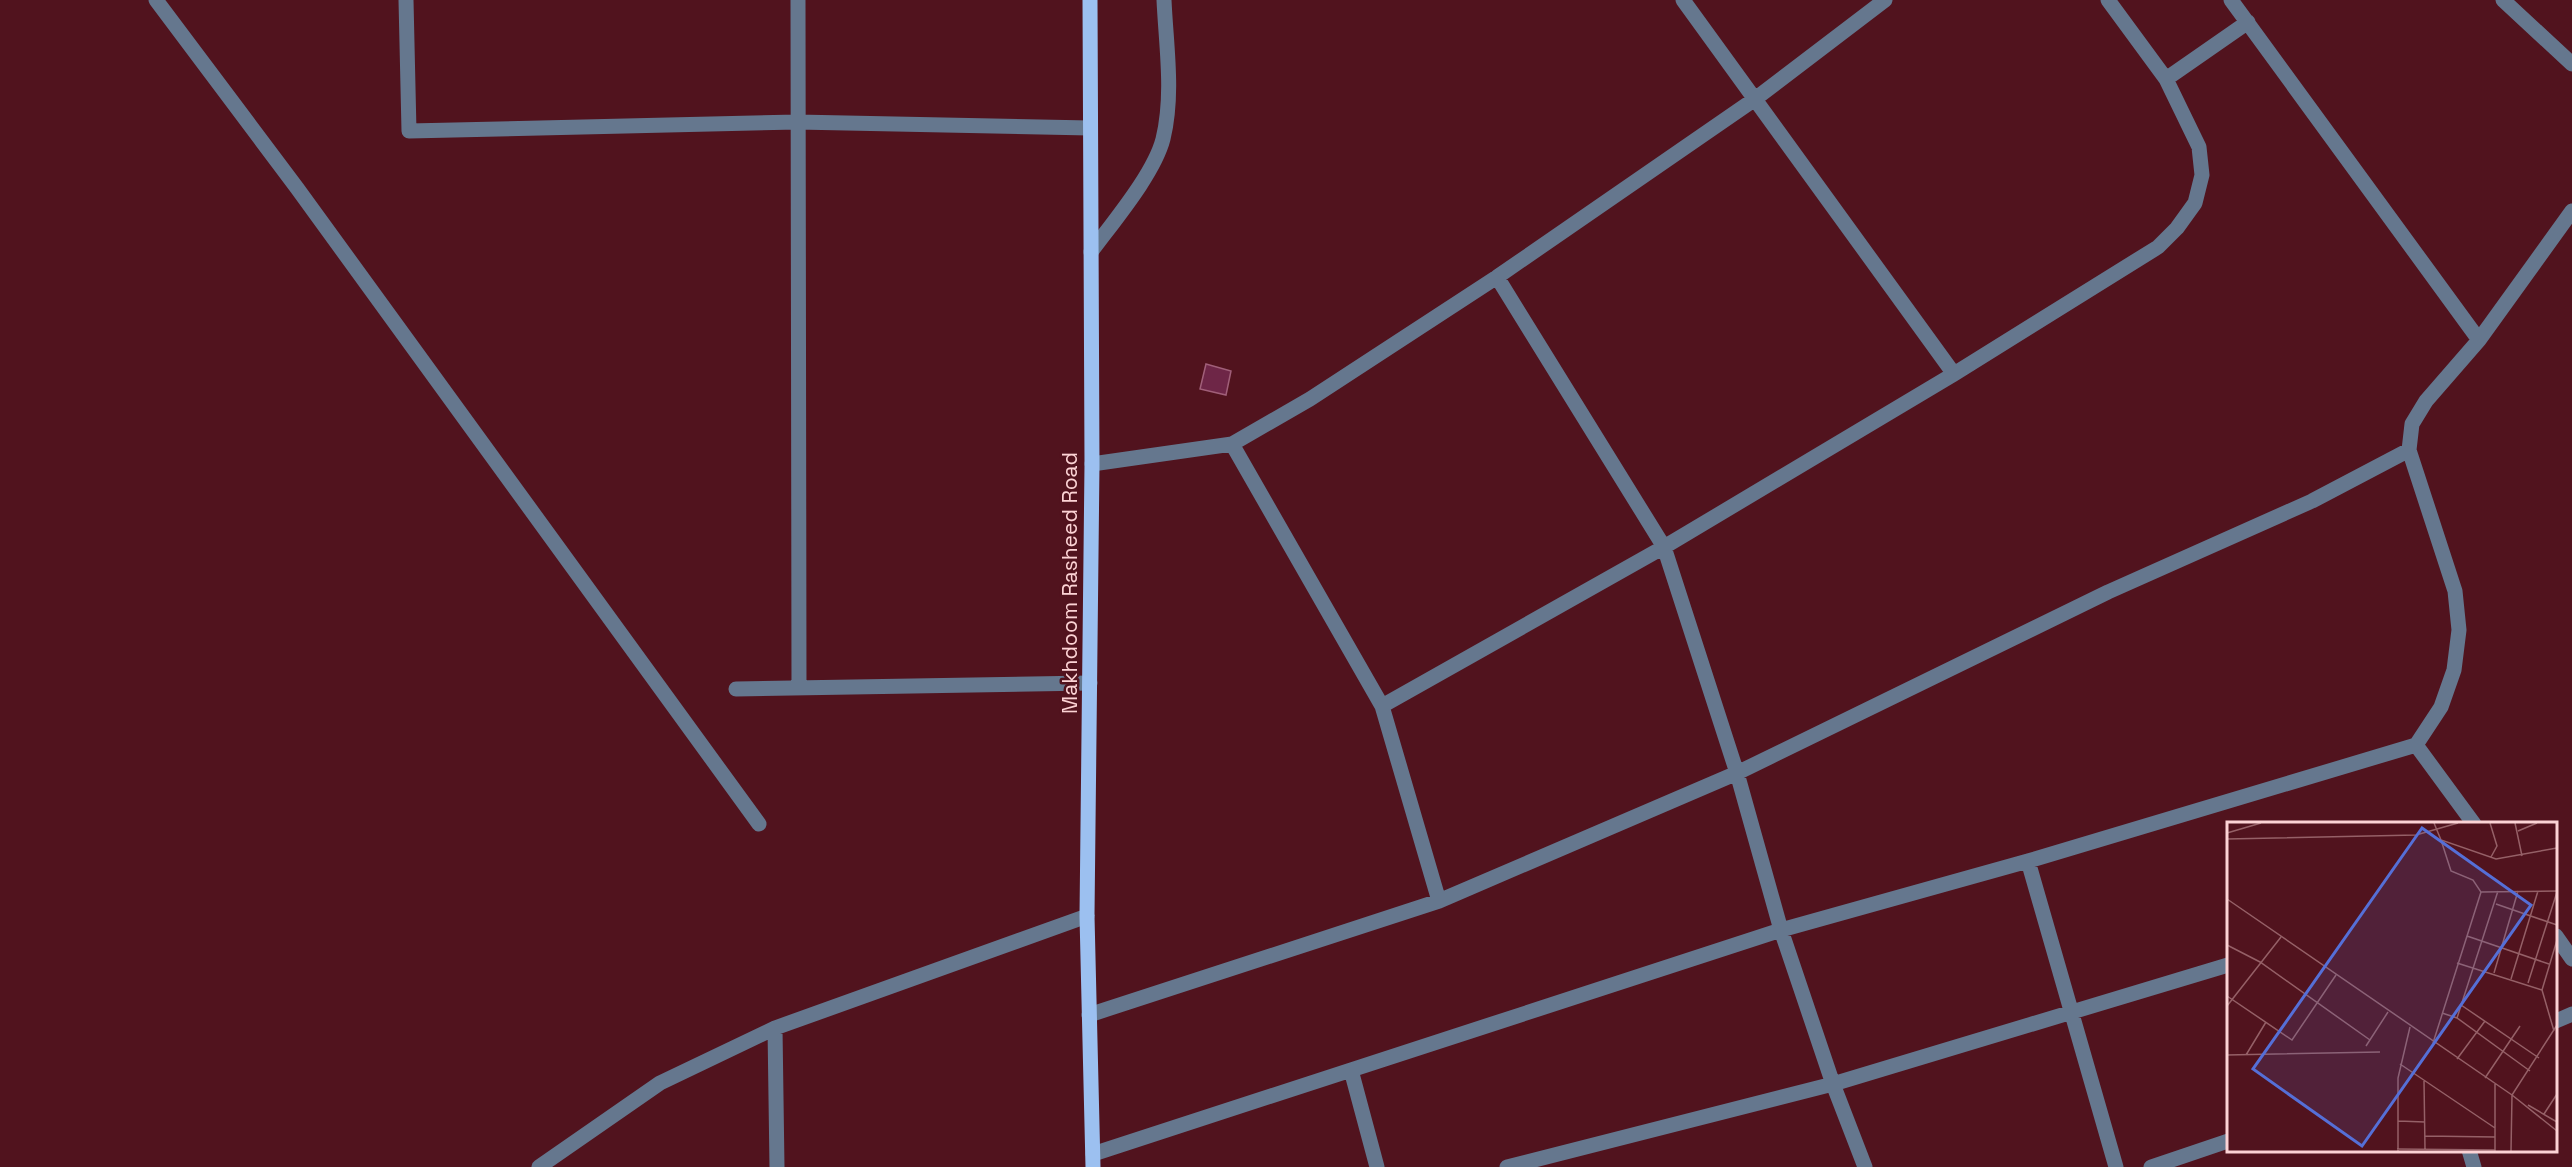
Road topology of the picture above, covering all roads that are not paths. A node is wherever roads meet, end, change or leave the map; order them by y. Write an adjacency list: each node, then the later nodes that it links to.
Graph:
1 (156, 0): 33 (street)
2 (406, 0): 15 (street)
3 (798, 0): 15 (street)
4 (1090, 0): 16 (main road, Makhdoom Rasheed Road)
5 (1164, 0): 18 (street)
6 (1683, 0): 14 (street)
7 (1886, 0): 14 (street)
8 (2108, 0): 13 (street)
9 (2232, 0): 11 (street)
10 (2504, 0): 12 (street)
11 (2248, 22): 13 (street); 20 (street)
12 (2572, 64)
13 (2166, 79): 21 (street)
14 (1755, 99): 19 (street); 21 (street)
15 (797, 122): 16 (street); 27 (street)
16 (1090, 128): 18 (main road, Makhdoom Rasheed Road)
17 (2572, 211): 20 (street)
18 (1091, 252): 24 (main road, Makhdoom Rasheed Road)
19 (1497, 277): 22 (street); 25 (street)
20 (2479, 340): 23 (street)
21 (1954, 374): 25 (street)
22 (1232, 444): 24 (street); 29 (street)
23 (2409, 450): 30 (street); 31 (street)
24 (1092, 464): 26 (main road, Makhdoom Rasheed Road)
25 (1664, 547): 29 (street); 31 (street)
26 (1090, 683): 27 (street); 36 (main road, Makhdoom Rasheed Road)
27 (799, 688): 28 (street)
28 (736, 689)
29 (1382, 706): 35 (street)
30 (2416, 745): 32 (street); 34 (street)
31 (1737, 773): 35 (street); 37 (street)
32 (2473, 822)
33 (759, 824)
34 (2028, 861): 37 (street); 41 (street)
35 (1439, 901): 43 (street)
36 (1087, 916): 43 (main road, Makhdoom Rasheed Road); 45 (street)
37 (1781, 930): 46 (street); 47 (street)
38 (2557, 937): 39 (street)
39 (2572, 959)
40 (2227, 966): 41 (street)
41 (2072, 1011): 47 (street); 56 (street)
42 (2572, 1014): 44 (street)
43 (1089, 1015): 50 (main road, Makhdoom Rasheed Road)
44 (2557, 1021)
45 (775, 1028): 51 (street); 52 (street)
46 (1351, 1070): 50 (street); 53 (street)
47 (1833, 1084): 54 (street); 55 (street)
48 (2227, 1142): 57 (street)
49 (2470, 1152): 58 (street)
50 (1093, 1160)
51 (538, 1167)
52 (777, 1167)
53 (1377, 1167)
54 (1507, 1167)
55 (1865, 1167)
56 (2116, 1167)
57 (2151, 1167)
58 (2474, 1167)

